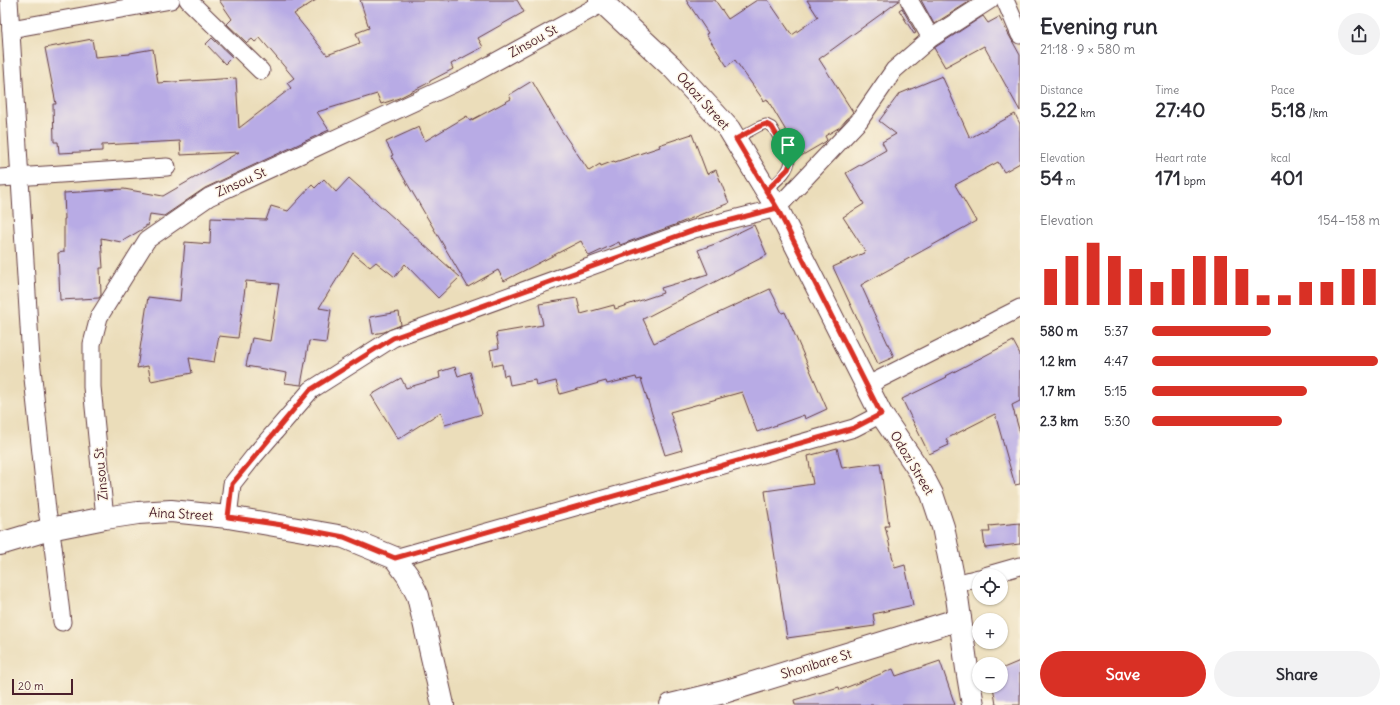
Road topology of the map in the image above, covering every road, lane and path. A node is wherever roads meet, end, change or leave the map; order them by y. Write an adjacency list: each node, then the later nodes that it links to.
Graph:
1 (9, 0): 8 (street)
2 (171, 0): 8 (street)
3 (188, 0): 11 (street)
4 (909, 0): 10 (street)
5 (990, 0): 10 (street)
6 (1005, 0): 9 (street)
7 (601, 1): 12 (street, Odozi Street); 21 (street, Zinsou St)
8 (11, 29): 14 (street)
9 (1020, 35)
10 (931, 38): 16 (street)
11 (261, 71)
12 (736, 139): 16 (street, Odozi Street); 16 (lane)
13 (167, 167): 14 (street)
14 (20, 177): 15 (street); 22 (street)
15 (0, 178)
16 (771, 200): 18 (street, Odozi Street); 20 (street)
17 (1020, 308): 18 (street)
18 (868, 385): 19 (street, Odozi Street)
19 (881, 414): 24 (street); 28 (street, Odozi Street)
20 (228, 517): 21 (street, Aina Street); 24 (street, Aina Street)
21 (105, 518): 22 (street, Aina Street)
22 (50, 529): 23 (street, Aina Street); 30 (street)
23 (0, 544)
24 (395, 558): 32 (street)
25 (1020, 566): 26 (street)
26 (1008, 569)
27 (972, 580): 28 (street)
28 (955, 584): 29 (street, Odozi Street)
29 (960, 619): 31 (street, Shonibare St); 34 (street, Odozi Street)
30 (62, 622)
31 (724, 699): 33 (street, Shonibare St)
32 (443, 705)
33 (671, 705)
34 (973, 705)

